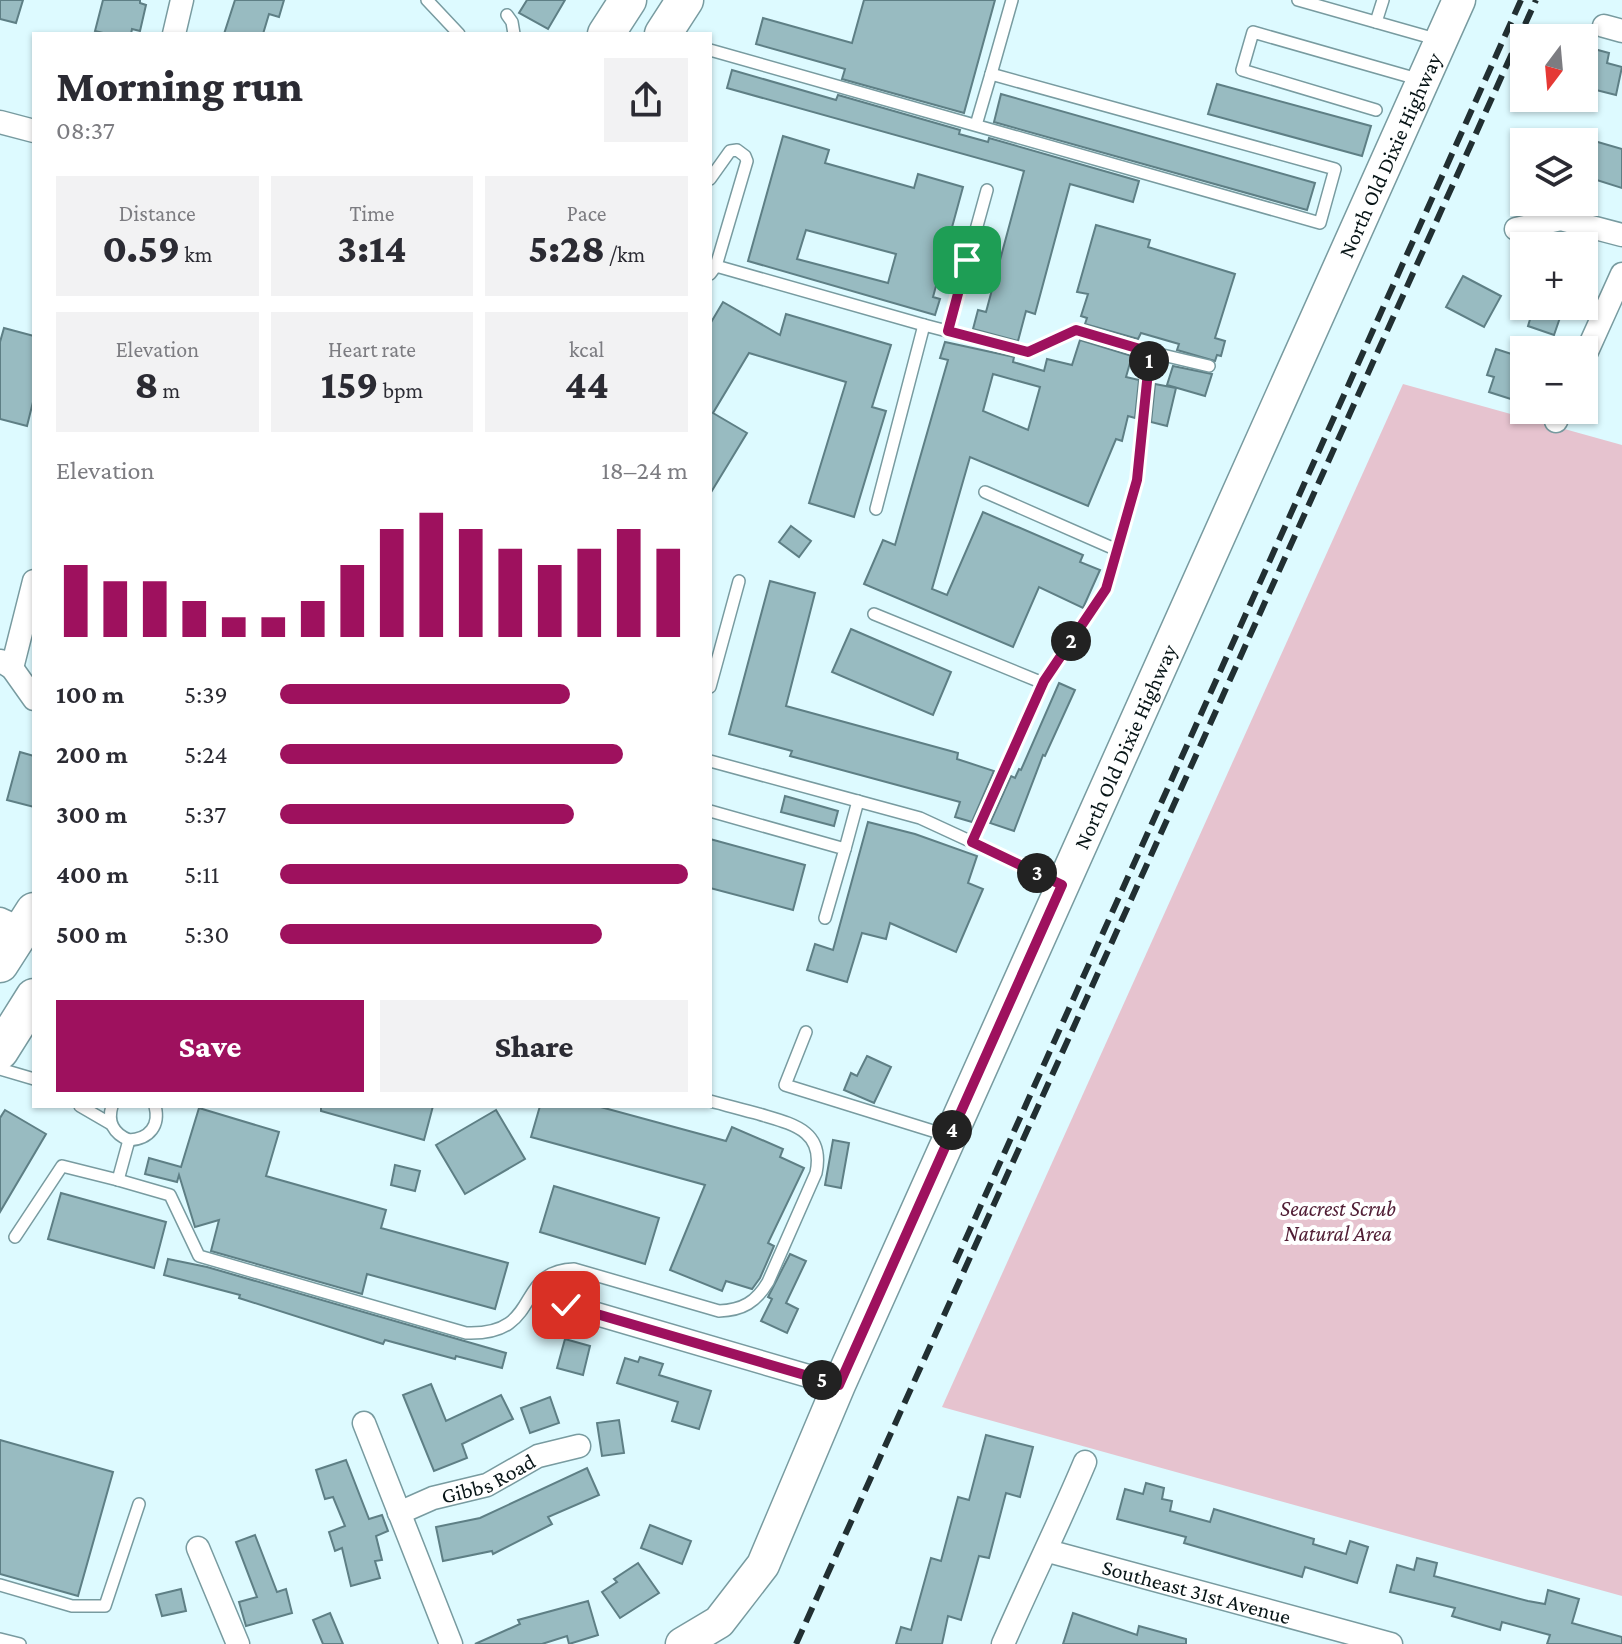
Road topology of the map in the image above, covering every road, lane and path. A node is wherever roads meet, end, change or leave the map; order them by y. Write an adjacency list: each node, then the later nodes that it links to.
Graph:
1 (182, 0): 11 (street)
2 (427, 0): 12 (lane)
3 (666, 0): 14 (main road)
4 (685, 0): 15 (main road)
5 (1012, 0): 18 (lane)
6 (1298, 0): 10 (lane)
7 (1383, 0): 10 (lane)
8 (1459, 0): 16 (street, North Old Dixie Highway)
9 (507, 15): 13 (lane)
10 (1376, 22): 16 (lane)
11 (174, 32)
12 (457, 32)
13 (514, 32)
14 (657, 32)
15 (664, 32)
16 (1439, 41): 19 (street, North Old Dixie Highway)
17 (712, 51): 22 (lane)
18 (991, 74): 22 (lane); 22 (lane)
19 (1422, 80): 20 (lane); 50 (street, North Old Dixie Highway)
20 (1376, 110)
21 (0, 122): 23 (street)
22 (976, 125)
23 (32, 130)
24 (712, 176): 28 (lane)
25 (987, 190): 31 (lane)
26 (1516, 229): 27 (street)
27 (1622, 235)
28 (713, 270): 30 (lane)
29 (1622, 274): 32 (street)
30 (924, 325): 31 (lane); 36 (lane)
31 (948, 331): 33 (lane)
32 (1594, 336)
33 (1150, 352): 34 (lane); 37 (lane)
34 (1209, 366)
35 (985, 492): 37 (lane)
36 (876, 509)
37 (1117, 550): 43 (lane)
38 (739, 581): 42 (lane)
39 (32, 590): 41 (street)
40 (874, 614): 43 (lane)
41 (15, 667): 44 (street)
42 (712, 680)
43 (1043, 683): 48 (lane)
44 (32, 696)
45 (712, 762): 46 (lane)
46 (858, 801): 48 (lane); 49 (lane)
47 (712, 812): 49 (lane)
48 (972, 842): 50 (lane)
49 (845, 849): 51 (lane)
50 (1062, 885): 64 (street, North Old Dixie Highway)
51 (825, 918)
52 (19, 920): 53 (main road)
53 (0, 964)
54 (28, 1012): 56 (main road)
55 (806, 1032): 64 (lane)
56 (0, 1051)
57 (0, 1069): 58 (lane)
58 (32, 1078)
59 (712, 1102): 66 (lane)
60 (83, 1108): 63 (lane)
61 (111, 1108): 63 (lane)
62 (155, 1108): 65 (lane)
63 (111, 1124): 65 (lane)
64 (950, 1136): 69 (street, North Old Dixie Highway)
65 (129, 1140): 66 (lane)
66 (118, 1180): 67 (lane)
67 (15, 1237)
68 (566, 1305): 69 (street)
69 (839, 1385): 82 (street, North Old Dixie Highway)
70 (364, 1423): 74 (street)
71 (579, 1446): 74 (street, Gibbs Road)
72 (1085, 1462): 76 (street)
73 (139, 1504): 77 (lane)
74 (399, 1513): 81 (street)
75 (198, 1548): 80 (street)
76 (1048, 1551): 83 (street); 84 (street, Southeast 31st Avenue)
77 (0, 1585)
78 (0, 1639): 79 (lane)
79 (20, 1644)
80 (238, 1644)
81 (451, 1644)
82 (682, 1644)
83 (1003, 1644)
84 (1391, 1644)

